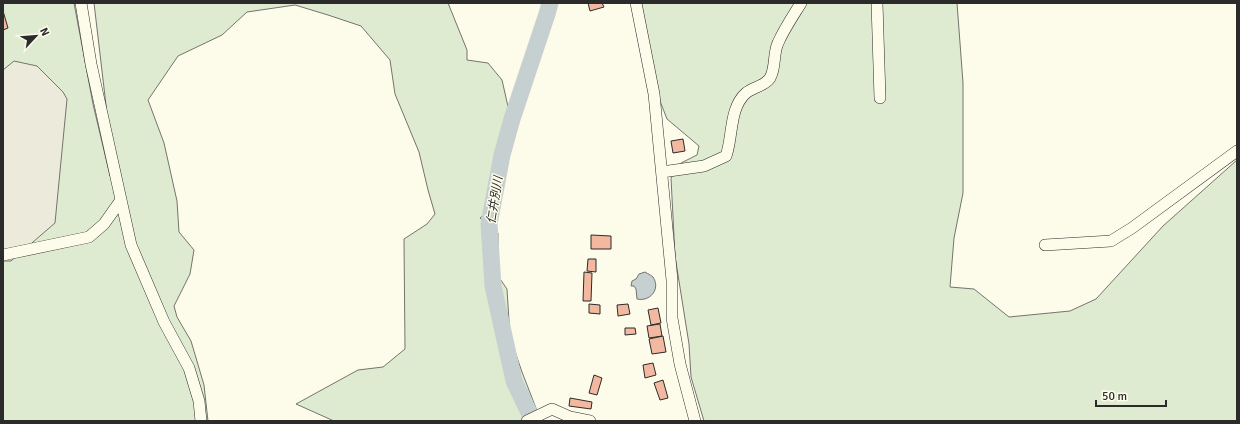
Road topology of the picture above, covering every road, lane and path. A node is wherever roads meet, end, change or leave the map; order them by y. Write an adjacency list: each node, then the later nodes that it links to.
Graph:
1 (87, 3): 5 (street)
2 (636, 3): 8 (street)
3 (801, 3): 8 (street)
4 (877, 3): 6 (street)
5 (81, 8): 9 (street)
6 (880, 98)
7 (1237, 151): 10 (street)
8 (662, 172): 15 (street)
9 (121, 200): 11 (street); 12 (street)
10 (1045, 245)
11 (3, 255)
12 (201, 421)
13 (526, 421): 14 (street)
14 (590, 421)
15 (695, 421)

